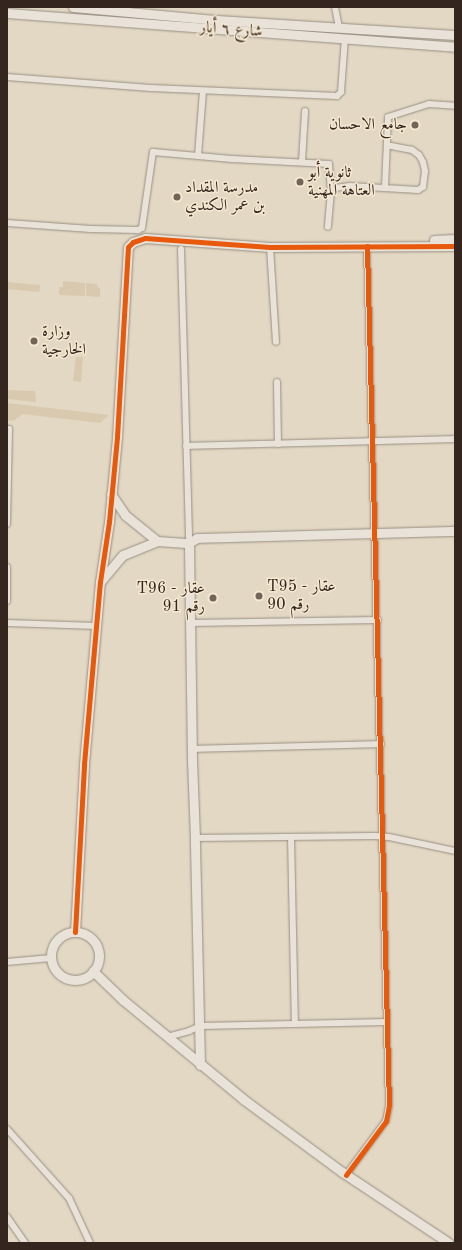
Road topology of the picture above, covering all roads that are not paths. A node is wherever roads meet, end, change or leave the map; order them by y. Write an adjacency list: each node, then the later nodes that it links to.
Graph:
1 (73, 7): 3 (street, شارع ٦ أيار)
2 (335, 7): 5 (street)
3 (111, 8): 5 (street, شارع ٦ أيار)
4 (7, 13): 8 (street, شارع ٦ أيار)
5 (339, 28): 6 (street, شارع ٦ أيار)
6 (435, 34): 7 (street, شارع ٦ أيار); 9 (street)
7 (455, 35)
8 (345, 38): 9 (street, شارع ٦ أيار); 12 (street)
9 (434, 45): 10 (street, شارع ٦ أيار)
10 (455, 47)
11 (7, 77): 12 (street)
12 (203, 90): 16 (street)
13 (455, 106): 15 (street)
14 (305, 111): 17 (street)
15 (387, 145): 18 (street); 18 (street)
16 (198, 156): 17 (street); 20 (street)
17 (302, 162): 19 (street)
18 (385, 187): 19 (street)
19 (331, 191): 21 (street)
20 (7, 223)
21 (328, 227)
22 (455, 239): 23 (street)
23 (181, 244): 26 (street); 33 (street); 34 (street)
24 (367, 246): 25 (street); 26 (street); 31 (street)
25 (455, 246)
26 (270, 247): 27 (street)
27 (276, 342)
28 (277, 382): 32 (street)
29 (7, 429): 35 (street)
30 (455, 439): 31 (street)
31 (373, 441): 32 (street); 37 (street)
32 (278, 444): 33 (street)
33 (186, 446): 39 (street)
34 (111, 494): 38 (street); 41 (street)
35 (7, 524)
36 (455, 531): 37 (street)
37 (376, 533): 39 (street); 43 (street)
38 (157, 541): 39 (street); 41 (street)
39 (189, 543): 45 (street)
40 (7, 567): 42 (street)
41 (100, 582): 46 (street)
42 (7, 600)
43 (378, 620): 45 (street); 47 (street)
44 (7, 623): 46 (street)
45 (190, 623): 48 (street)
46 (97, 626): 53 (street)
47 (381, 744): 48 (street); 50 (street)
48 (192, 749): 51 (street)
49 (291, 837): 50 (street); 51 (street); 58 (street)
50 (383, 837): 52 (street); 57 (street)
51 (196, 838): 59 (street)
52 (455, 851)
53 (75, 932): 54 (street); 56 (street)
54 (51, 958): 55 (street); 56 (street)
55 (7, 962)
56 (94, 971): 60 (street)
57 (387, 1022): 58 (street); 63 (street)
58 (295, 1024): 59 (street)
59 (200, 1026): 60 (street); 61 (street)
60 (167, 1037): 61 (street)
61 (200, 1065): 63 (street)
62 (7, 1129): 66 (street)
63 (346, 1175): 67 (street)
64 (7, 1217): 65 (street)
65 (25, 1243)
66 (90, 1243)
67 (449, 1243)

